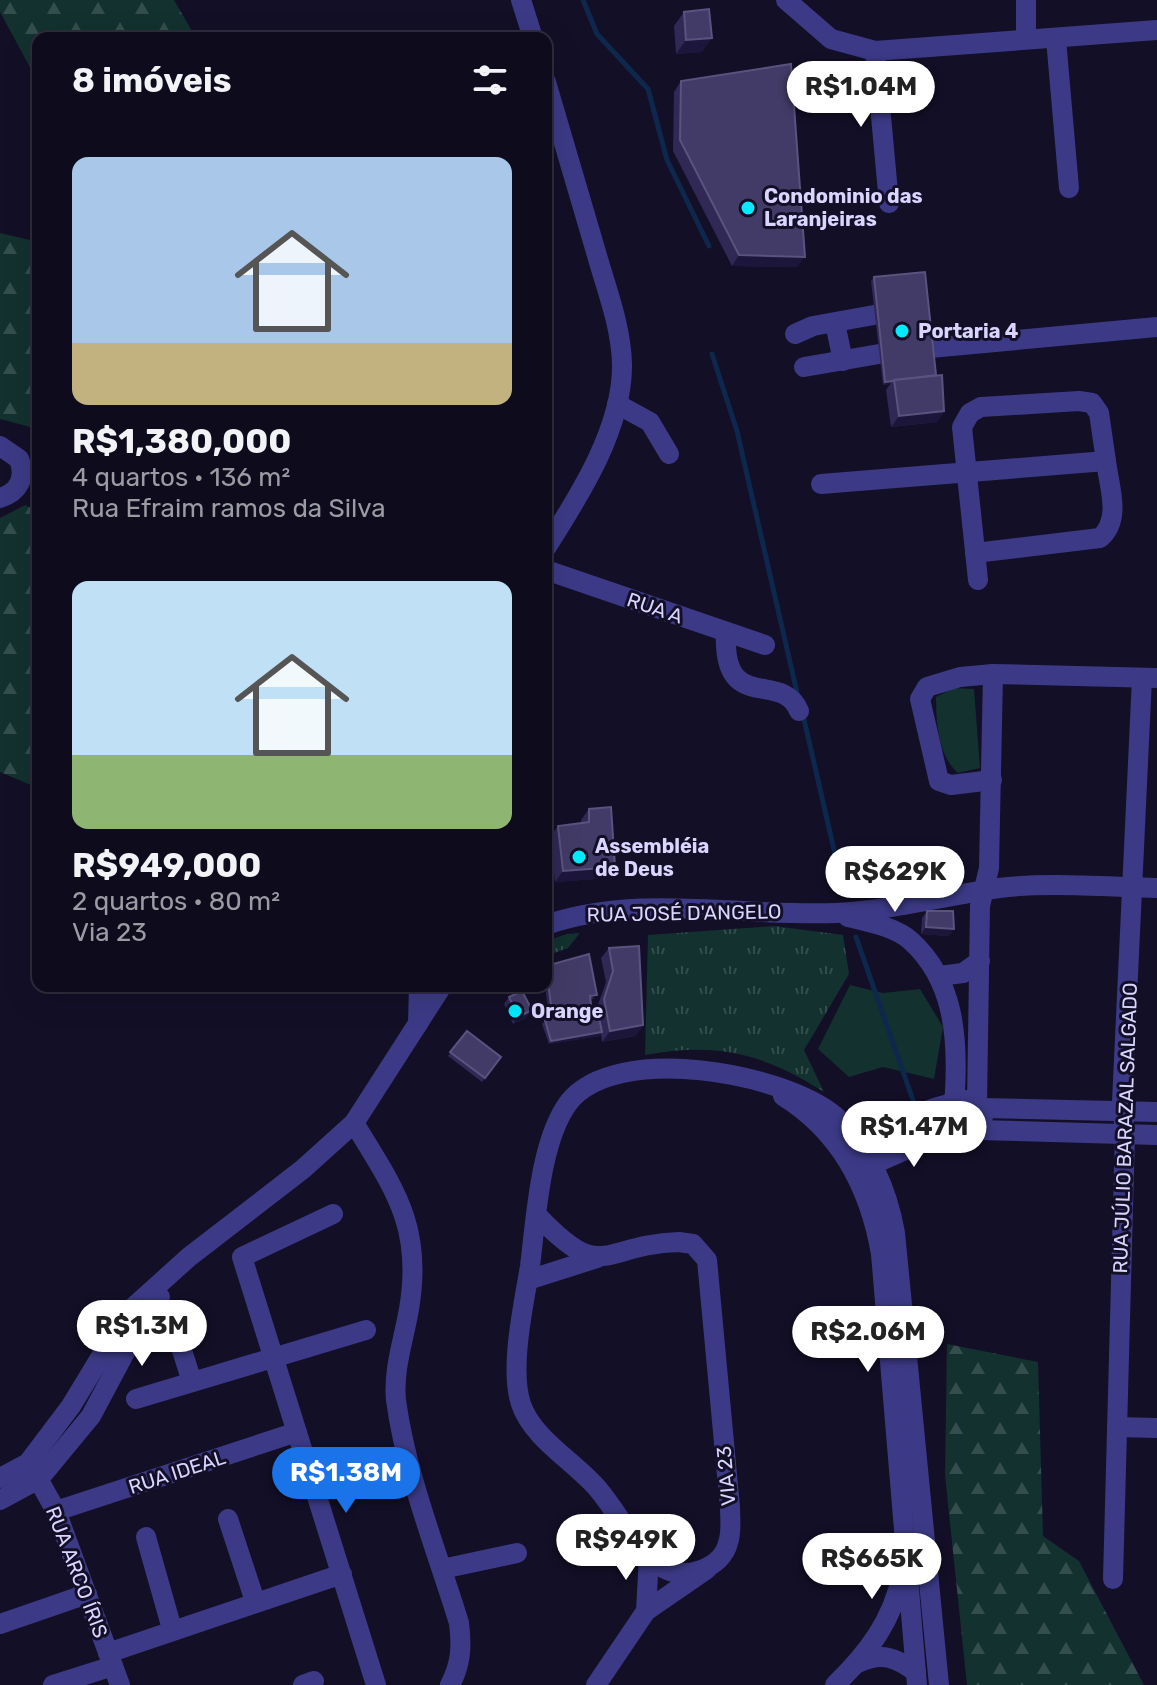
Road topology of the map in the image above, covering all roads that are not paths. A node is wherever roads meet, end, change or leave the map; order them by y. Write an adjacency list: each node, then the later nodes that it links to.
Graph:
1 (521, 0): 5 (street)
2 (786, 0): 8 (street)
3 (1026, 0): 6 (street)
4 (1157, 30): 7 (street)
5 (531, 32)
6 (1026, 39): 7 (street); 8 (street)
7 (1056, 39): 10 (street)
8 (875, 51): 11 (street)
9 (552, 103): 20 (street)
10 (1069, 188)
11 (889, 203)
12 (874, 315): 13 (street)
13 (835, 323): 15 (street); 18 (street)
14 (1157, 327): 16 (street)
15 (795, 334)
16 (930, 348)
17 (879, 354): 18 (street)
18 (843, 361): 19 (street)
19 (804, 367)
20 (617, 404): 22 (street); 27 (street)
21 (0, 446): 26 (street)
22 (669, 454)
23 (1106, 461): 24 (street); 24 (street); 28 (street)
24 (968, 473): 25 (street); 28 (street)
25 (821, 484)
26 (0, 498)
27 (552, 536)
28 (975, 553): 30 (street)
29 (552, 572): 31 (street, RUA A)
30 (978, 580)
31 (726, 632): 32 (street, RUA A); 35 (street)
32 (765, 645)
33 (993, 674): 34 (street); 36 (street); 36 (street)
34 (1149, 678): 37 (street, RUA JÚLIO BARAZAL SALGADO)
35 (799, 711)
36 (992, 780): 39 (street)
37 (1134, 888): 38 (street, RUA JOSÉ D'ANGELO); 39 (street, RUA JOSÉ D'ANGELO); 51 (street, RUA JÚLIO BARAZAL SALGADO)
38 (1157, 888)
39 (984, 891): 40 (street, RUA JOSÉ D'ANGELO); 44 (street)
40 (923, 904): 41 (street, RUA JOSÉ D'ANGELO); 43 (street)
41 (836, 913): 42 (street, RUA JOSÉ D'ANGELO); 43 (street)
42 (552, 923)
43 (910, 940): 45 (street)
44 (980, 961): 45 (street); 50 (street)
45 (939, 976): 49 (street)
46 (419, 992): 48 (street)
47 (439, 992): 48 (street)
48 (418, 1028): 53 (street)
49 (955, 1104): 50 (street); 54 (street); 58 (street)
50 (979, 1106): 51 (street); 55 (street)
51 (1124, 1112): 52 (street); 56 (street, RUA JÚLIO BARAZAL SALGADO)
52 (1157, 1112)
53 (354, 1123): 72 (street); 81 (street)
54 (953, 1129): 55 (street); 59 (street)
55 (978, 1130): 56 (street)
56 (1125, 1134): 57 (street); 69 (street, RUA JÚLIO BARAZAL SALGADO)
57 (1157, 1135)
58 (851, 1147): 59 (street); 61 (street)
59 (863, 1168): 78 (street); 100 (street)
60 (333, 1214): 66 (street)
61 (537, 1215): 62 (street); 63 (street)
62 (597, 1258): 63 (street); 82 (street, VIA 23)
63 (528, 1280): 80 (street)
64 (174, 1325): 67 (street)
65 (366, 1330): 66 (street)
66 (276, 1357): 67 (street); 71 (street)
67 (192, 1382): 68 (street)
68 (136, 1399)
69 (1117, 1427): 70 (street); 84 (street, RUA JÚLIO BARAZAL SALGADO)
70 (1157, 1428)
71 (297, 1432): 75 (street, RUA IDEAL); 83 (street)
72 (34, 1471): 73 (street); 74 (street); 75 (street, RUA ARCO ÍRIS)
73 (0, 1478)
74 (0, 1500)
75 (56, 1511): 85 (street, RUA ARCO ÍRIS)
76 (228, 1519): 86 (street)
77 (146, 1537): 91 (street)
78 (907, 1548): 88 (street); 89 (street)
79 (517, 1553): 81 (street)
80 (649, 1556): 82 (street); 87 (street)
81 (442, 1569): 97 (street)
82 (707, 1569): 87 (street)
83 (342, 1574): 86 (street); 96 (street)
84 (1113, 1579)
85 (87, 1594): 90 (street); 93 (street, RUA ARCO ÍRIS)
86 (255, 1601): 91 (street)
87 (646, 1611): 98 (street)
88 (889, 1617): 89 (street); 92 (street)
89 (912, 1621): 94 (street); 100 (street)
90 (0, 1624)
91 (172, 1629): 93 (street)
92 (858, 1663): 94 (street); 99 (street)
93 (114, 1668): 95 (street)
94 (916, 1679)
95 (53, 1685)
96 (376, 1685)
97 (450, 1685)
98 (596, 1685)
99 (835, 1685)
100 (936, 1685)

